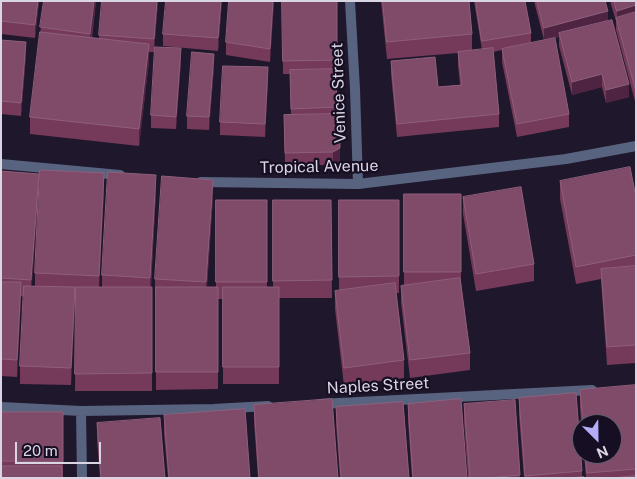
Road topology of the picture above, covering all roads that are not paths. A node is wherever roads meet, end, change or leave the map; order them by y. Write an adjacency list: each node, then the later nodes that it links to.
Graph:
1 (350, 1): 6 (street, Venice Street)
2 (636, 146): 6 (street, Tropical Avenue)
3 (1, 164): 4 (street)
4 (134, 177)
5 (191, 182): 6 (street, Tropical Avenue)
6 (358, 184)
7 (598, 390): 8 (street, Naples Street)
8 (308, 404)
9 (280, 406): 11 (street)
10 (1, 407): 11 (street)
11 (81, 411): 12 (street)
12 (82, 478)

